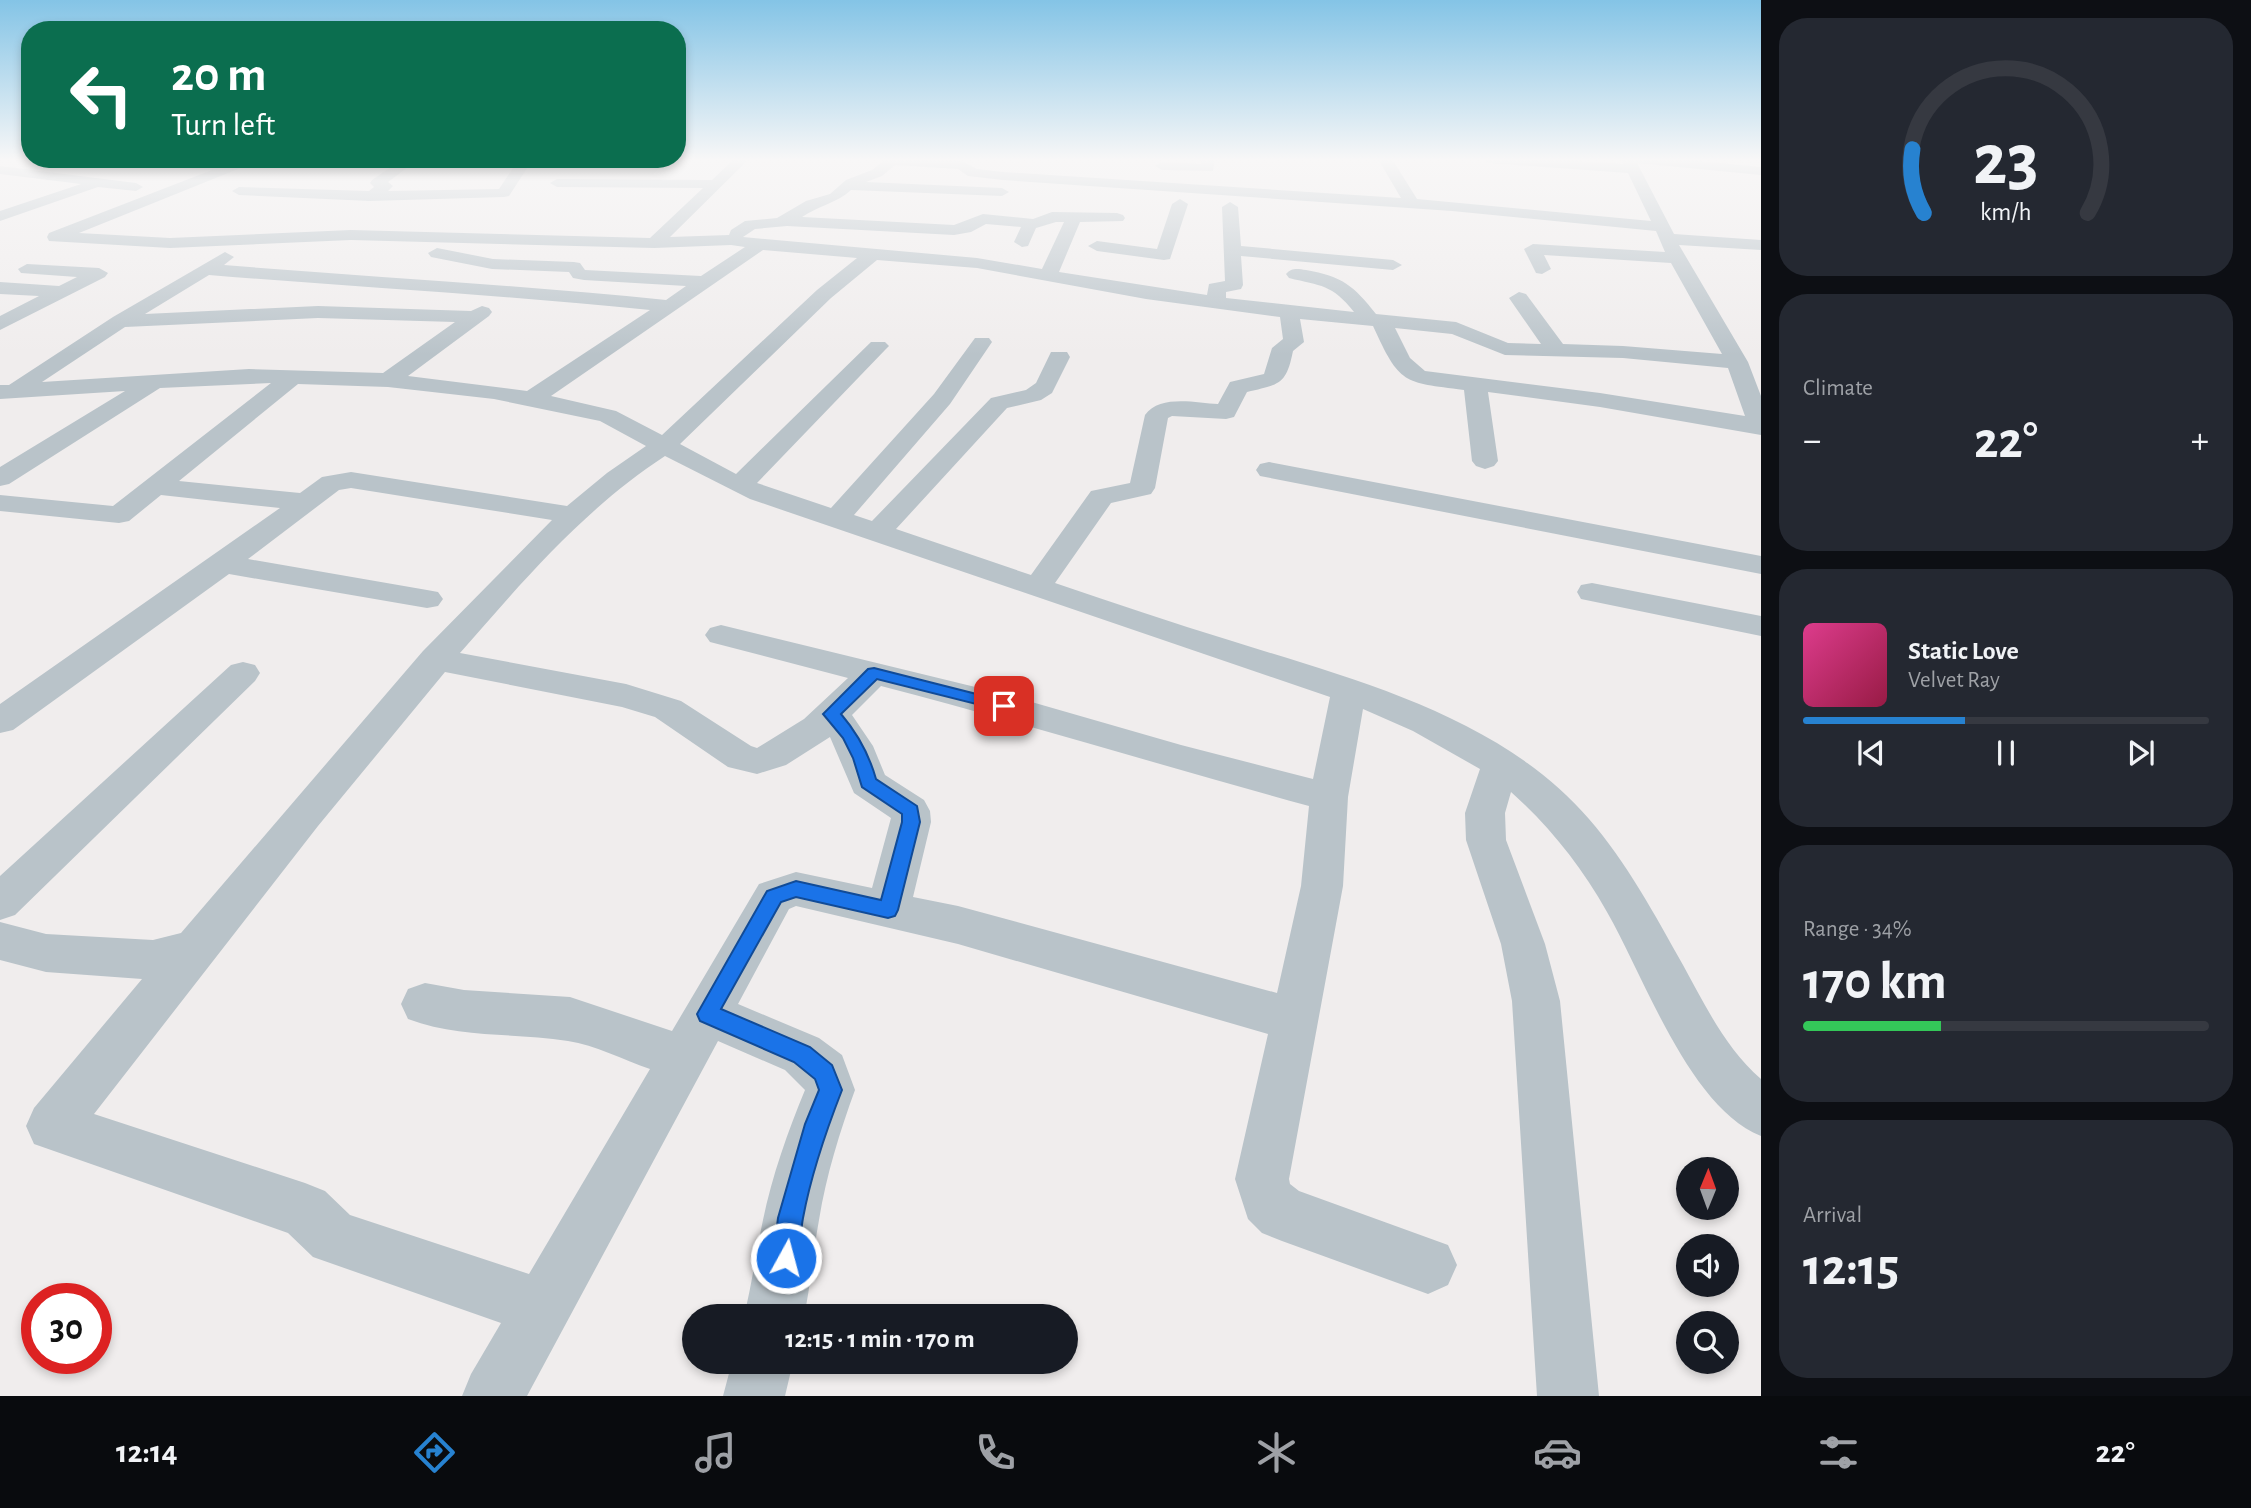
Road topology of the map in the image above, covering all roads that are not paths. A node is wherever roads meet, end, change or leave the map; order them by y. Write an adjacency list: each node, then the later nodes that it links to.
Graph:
1 (82, 224): 23 (street)
2 (219, 224): 22 (street)
3 (368, 224): 28 (street)
4 (674, 224): 24 (street)
5 (751, 224): 21 (street)
6 (827, 224): 29 (street)
7 (830, 224): 18 (street)
8 (978, 224): 27 (street)
9 (1031, 224): 39 (street)
10 (1071, 224): 43 (street)
11 (1108, 224): 34 (street)
12 (1170, 224): 34 (street)
13 (1231, 224): 31 (street)
14 (1511, 224): 15 (street)
15 (1584, 224)
16 (1614, 224): 19 (street)
17 (1661, 224): 19 (street)
18 (920, 229): 27 (street); 33 (street)
19 (1665, 233): 26 (street); 32 (street)
20 (251, 240): 22 (street); 28 (street); 36 (street)
21 (731, 240): 24 (street); 25 (street)
22 (188, 242): 23 (street)
23 (153, 243): 40 (street)
24 (654, 243): 28 (street)
25 (760, 245): 29 (street); 44 (street)
26 (1761, 245)
27 (958, 246): 33 (street); 39 (street)
28 (338, 248): 41 (street); 42 (street)
29 (807, 249): 30 (street)
30 (871, 256): 33 (street); 69 (street)
31 (1232, 258): 35 (street); 49 (street); 55 (street)
32 (1677, 258): 38 (street); 61 (street)
33 (906, 259)
34 (1089, 264): 43 (street); 49 (street)
35 (1393, 265)
36 (206, 268): 42 (street); 56 (street)
37 (27, 269): 40 (street)
38 (1542, 269)
39 (1012, 270): 43 (street)
40 (96, 272): 46 (street)
41 (579, 274): 44 (street); 47 (street)
42 (291, 276): 47 (street); 52 (street)
43 (1048, 276)
44 (706, 282): 50 (street)
45 (0, 288): 46 (street)
46 (63, 292): 54 (street)
47 (517, 292): 50 (street); 53 (street)
48 (1518, 298): 59 (street)
49 (1217, 303): 51 (street)
50 (672, 306): 67 (street)
51 (1289, 312): 55 (street); 82 (street)
52 (250, 314): 53 (street); 56 (street)
53 (476, 317): 63 (street)
54 (4, 319)
55 (1376, 320): 59 (street); 65 (street)
56 (120, 321): 66 (street)
57 (982, 342): 78 (street)
58 (878, 346): 73 (street)
59 (1557, 351): 61 (street)
60 (1059, 357): 79 (street)
61 (1737, 362): 68 (street)
62 (294, 376): 63 (street); 64 (street); 74 (street)
63 (388, 380): 67 (street)
64 (157, 381): 66 (street); 72 (street)
65 (1475, 384): 68 (street); 70 (street)
66 (6, 392)
67 (533, 398): 69 (street)
68 (1761, 427)
69 (665, 445): 73 (street); 77 (street)
70 (1485, 461)
71 (1269, 470): 81 (street)
72 (0, 478)
73 (740, 485): 78 (street)
74 (155, 486): 75 (street); 76 (street)
75 (303, 502): 77 (street); 80 (street)
76 (0, 503)
77 (571, 514): 87 (street)
78 (835, 520): 79 (street)
79 (877, 533): 82 (street)
80 (223, 564): 84 (street); 92 (street)
81 (1761, 565)
82 (1037, 588): 90 (street)
83 (1592, 592): 85 (street)
84 (427, 599)
85 (1761, 626)
86 (721, 635): 89 (street)
87 (435, 659): 91 (street); 98 (street)
88 (243, 673): 95 (street)
89 (874, 673): 91 (street); 94 (street)
90 (1349, 691): 93 (street); 94 (street)
91 (832, 714): 96 (street)
92 (0, 721)
93 (1500, 766): 103 (street); 110 (street)
94 (1329, 797): 101 (street)
95 (0, 902)
96 (888, 910): 100 (street); 101 (street)
97 (0, 941): 98 (street)
98 (195, 948): 106 (street)
99 (425, 1004): 102 (street)
100 (708, 1014): 102 (street); 105 (street)
101 (1295, 1020): 104 (street)
102 (683, 1058): 106 (street)
103 (1761, 1111)
104 (1428, 1265)
105 (777, 1304)
106 (542, 1308): 108 (street)
107 (760, 1374): 109 (street)
108 (493, 1396)
109 (754, 1396)
110 (1568, 1396)

